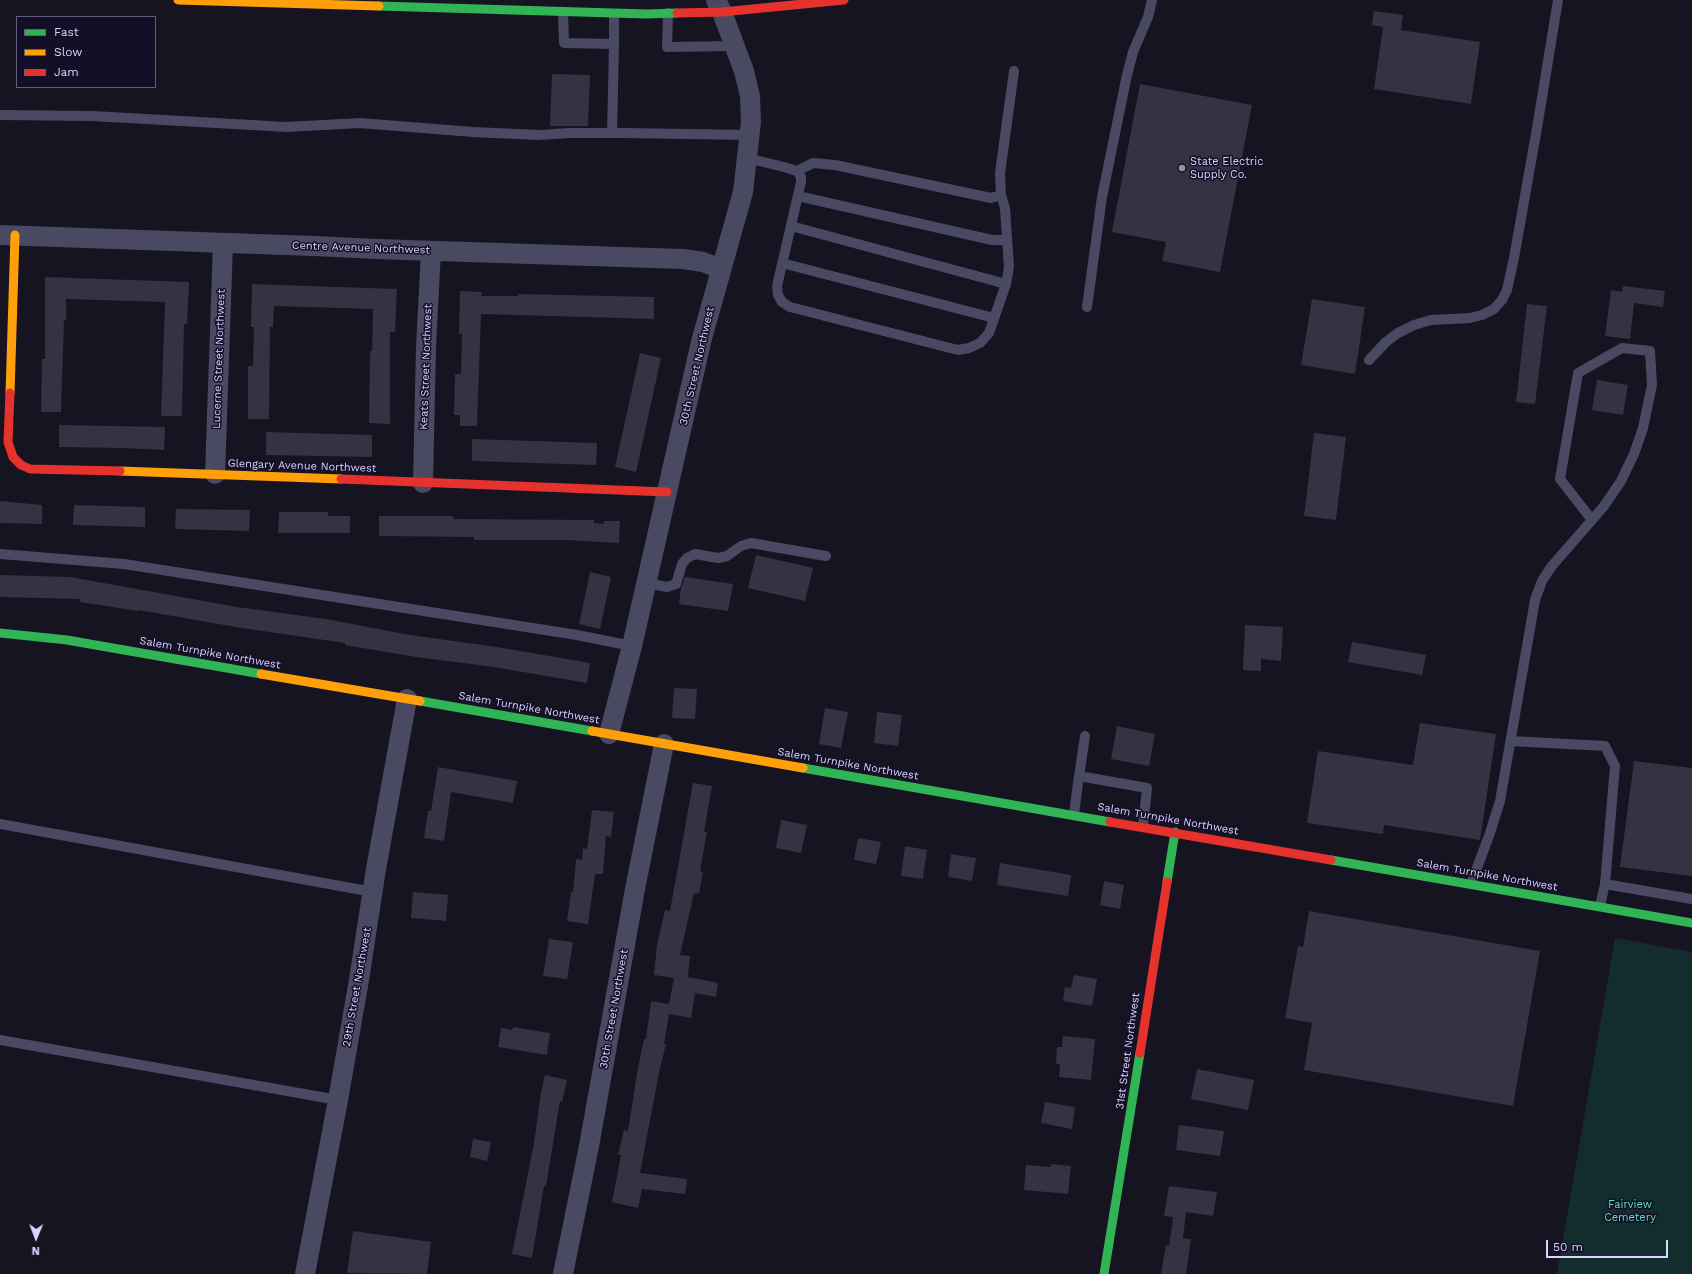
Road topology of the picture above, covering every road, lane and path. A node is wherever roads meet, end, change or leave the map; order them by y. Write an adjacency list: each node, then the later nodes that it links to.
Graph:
1 (178, 0): 5 (street)
2 (844, 0): 7 (street)
3 (1152, 0): 29 (lane)
4 (1558, 0): 31 (lane)
5 (278, 2): 6 (street)
6 (391, 3): 8 (street)
7 (719, 6): 9 (street); 12 (street, 30th Street Northwest)
8 (563, 12): 10 (street); 11 (lane)
9 (668, 13): 10 (street); 12 (lane)
10 (614, 14): 11 (lane)
11 (614, 44): 15 (lane)
12 (734, 46): 16 (street, 30th Street Northwest)
13 (1014, 71): 19 (lane)
14 (0, 115): 15 (lane)
15 (612, 133): 16 (lane)
16 (750, 135): 17 (street, 30th Street Northwest)
17 (747, 158): 18 (lane); 27 (street, 30th Street Northwest)
18 (797, 171): 19 (lane); 20 (lane)
19 (1001, 195): 23 (lane)
20 (798, 196): 21 (lane); 23 (lane)
21 (791, 226): 26 (lane); 28 (lane)
22 (7, 235): 24 (street, Centre Avenue Northwest); 32 (street, Glengary Avenue Northwest)
23 (1007, 240): 28 (lane)
24 (223, 243): 25 (street, Centre Avenue Northwest); 32 (street, Lucerne Street Northwest)
25 (431, 251): 27 (street, Centre Avenue Northwest); 33 (street, Keats Street Northwest)
26 (782, 263): 30 (lane); 30 (lane)
27 (721, 269): 34 (street, 30th Street Northwest)
28 (1006, 284): 30 (lane)
29 (1087, 307)
30 (994, 318)
31 (1369, 360)
32 (215, 474): 33 (street, Glengary Avenue Northwest)
33 (423, 483): 34 (street, Glengary Avenue Northwest)
34 (667, 492): 38 (street, 30th Street Northwest)
35 (1592, 520): 35 (lane); 44 (lane)
36 (0, 554): 40 (lane)
37 (826, 556): 38 (lane)
38 (646, 583): 40 (street, 30th Street Northwest)
39 (0, 633): 41 (street, Salem Turnpike Northwest)
40 (632, 646): 42 (street, 30th Street Northwest)
41 (407, 699): 42 (street, Salem Turnpike Northwest); 53 (street, 29th Street Northwest)
42 (609, 734): 45 (street, Salem Turnpike Northwest)
43 (1085, 736): 46 (lane)
44 (1511, 741): 51 (lane); 52 (lane)
45 (664, 744): 47 (street, Salem Turnpike Northwest); 60 (street, 30th Street Northwest)
46 (1079, 776): 47 (lane); 49 (lane)
47 (1074, 814): 49 (street, Salem Turnpike Northwest)
48 (0, 824): 53 (lane)
49 (1142, 826): 50 (street, Salem Turnpike Northwest)
50 (1175, 832): 51 (street, Salem Turnpike Northwest); 61 (street, 31st Street Northwest)
51 (1471, 884): 55 (street, Salem Turnpike Northwest)
52 (1604, 884): 54 (lane); 55 (lane)
53 (373, 892): 58 (street, 29th Street Northwest)
54 (1692, 899)
55 (1600, 906): 56 (street, Salem Turnpike Northwest)
56 (1692, 923)
57 (0, 1040): 58 (lane)
58 (338, 1100): 59 (street, 29th Street Northwest)
59 (305, 1274)
60 (563, 1274)
61 (1104, 1274)

